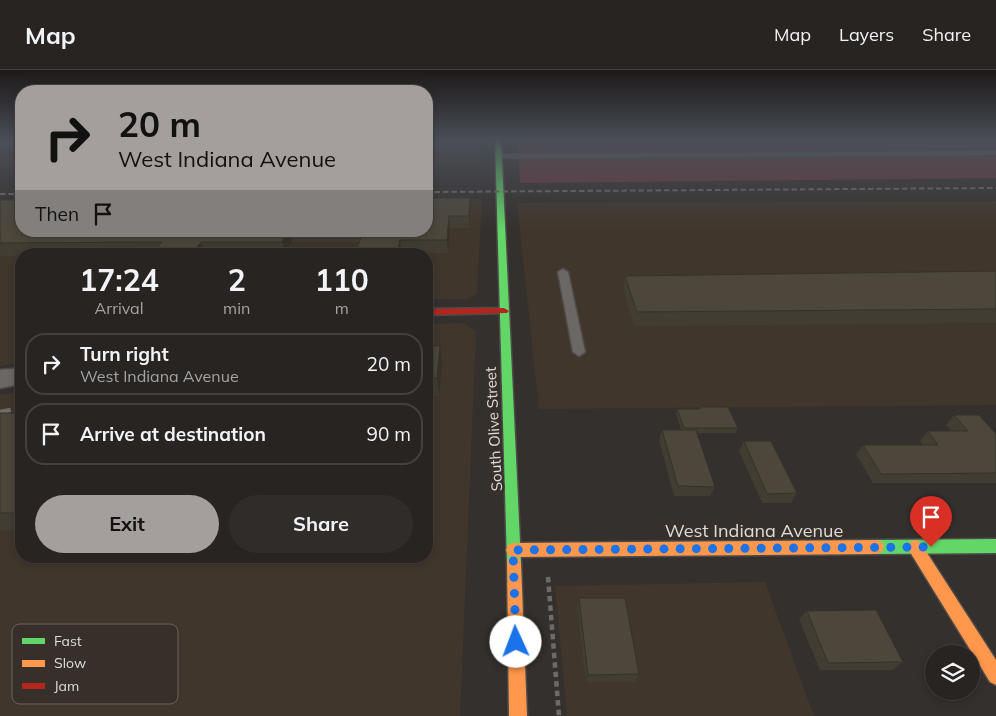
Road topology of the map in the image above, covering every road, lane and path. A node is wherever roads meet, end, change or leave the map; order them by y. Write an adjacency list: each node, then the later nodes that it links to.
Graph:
1 (499, 170): 3 (street, South Olive Street)
2 (562, 272): 5 (lane)
3 (504, 311): 4 (street); 10 (street, South Olive Street)
4 (433, 312)
5 (579, 352)
6 (15, 377): 7 (street)
7 (0, 379)
8 (996, 546): 9 (street, West Indiana Avenue)
9 (915, 547): 10 (street, West Indiana Avenue); 12 (street)
10 (513, 550): 13 (street, South Olive Street)
11 (548, 576): 14 (path)
12 (996, 676)
13 (518, 716)
14 (559, 716)

